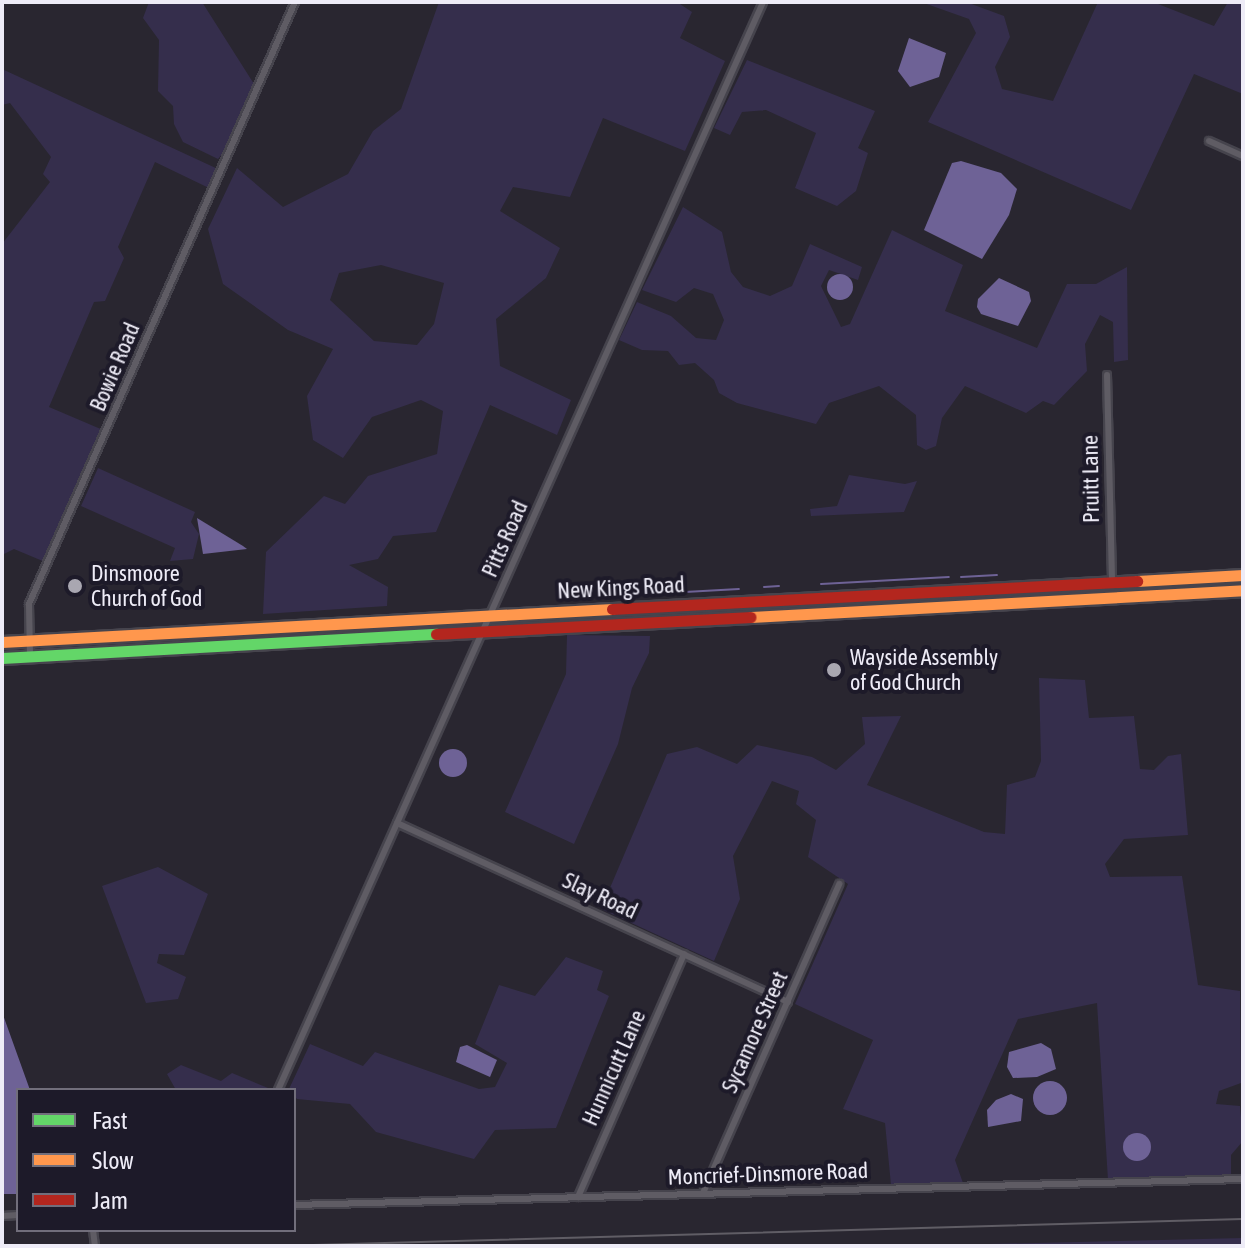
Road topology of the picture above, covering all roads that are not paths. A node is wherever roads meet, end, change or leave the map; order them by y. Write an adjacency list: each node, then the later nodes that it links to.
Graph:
1 (295, 2): 16 (street, Bowie Road)
2 (763, 2): 12 (street, Pitts Road)
3 (1209, 141): 4 (street)
4 (1243, 156)
5 (1107, 375): 7 (street, Pruitt Lane)
6 (1243, 575): 7 (highway, New Kings Road)
7 (1112, 582): 8 (highway, New Kings Road)
8 (1030, 586): 10 (highway, New Kings Road); 11 (street)
9 (1243, 590): 11 (highway, New Kings Road)
10 (758, 601): 12 (highway, New Kings Road); 13 (street)
11 (1031, 602): 13 (highway, New Kings Road)
12 (491, 615): 14 (highway, New Kings Road); 15 (street, Pitts Road)
13 (759, 617): 15 (highway, New Kings Road)
14 (253, 628): 16 (highway, New Kings Road); 18 (street)
15 (483, 632): 18 (highway, New Kings Road); 21 (street, Pitts Road)
16 (28, 641): 17 (highway, New Kings Road); 19 (street, Bowie Road)
17 (2, 642)
18 (255, 644): 19 (highway, New Kings Road)
19 (30, 656): 20 (highway, New Kings Road)
20 (2, 658)
21 (397, 823): 23 (street, Slay Road); 25 (street, Pitts Road)
22 (839, 884): 24 (street, Sycamore Street)
23 (684, 954): 24 (street, Slay Road); 28 (street, Hunnicutt Lane)
24 (788, 1002): 27 (street, Sycamore Street)
25 (279, 1088)
26 (1243, 1179): 27 (street, Moncrief-Dinsmore Road)
27 (703, 1193): 28 (street, Moncrief-Dinsmore Road)
28 (578, 1197): 29 (street, Moncrief-Dinsmore Road)
29 (296, 1205)

